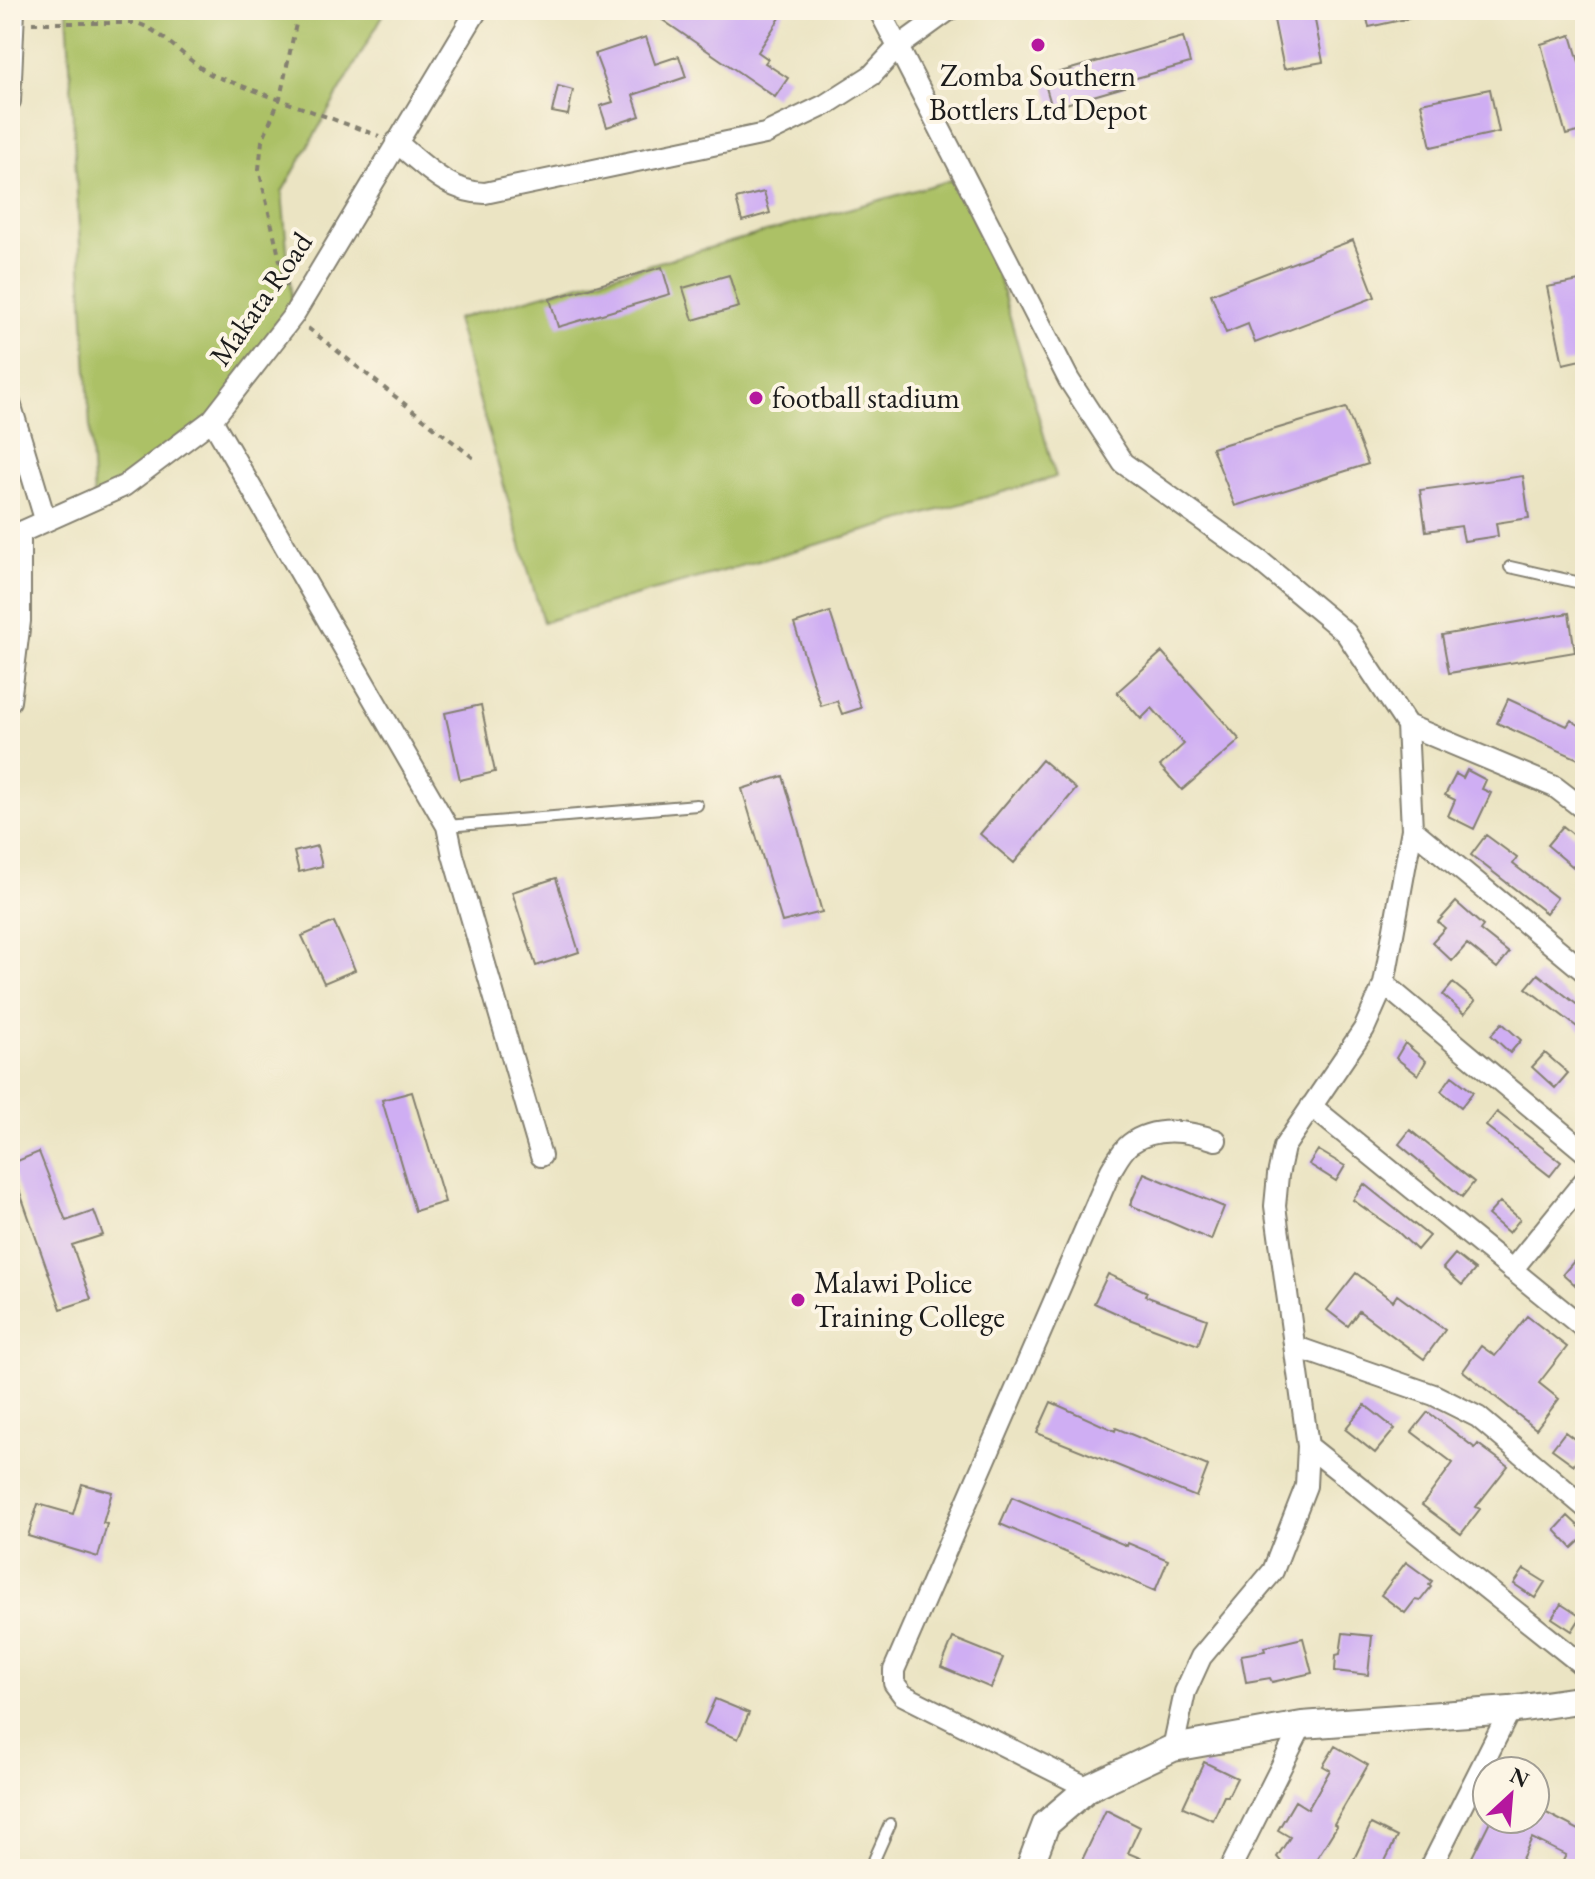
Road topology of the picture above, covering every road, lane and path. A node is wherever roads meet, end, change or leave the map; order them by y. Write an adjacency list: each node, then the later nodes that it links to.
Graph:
1 (477, 10): 7 (street, Makata Road)
2 (879, 10): 5 (street)
3 (949, 10): 5 (street)
4 (14, 17): 6 (street); 7 (path)
5 (898, 47): 7 (street); 15 (street)
6 (10, 101)
7 (396, 142): 9 (street, Makata Road)
8 (10, 403): 10 (street)
9 (212, 420): 10 (street, Makata Road); 18 (street)
10 (45, 519): 11 (street, Makata Road)
11 (15, 534): 14 (street)
12 (1510, 567): 13 (lane)
13 (1585, 584)
14 (10, 701)
15 (1407, 725): 17 (street); 19 (street)
16 (697, 805): 18 (lane)
17 (1585, 810)
18 (447, 826): 25 (street)
19 (1412, 829): 20 (street); 21 (street)
20 (1585, 972)
21 (1384, 984): 22 (street); 24 (street)
22 (1311, 1106): 27 (street); 29 (street)
23 (1216, 1140): 37 (street)
24 (1585, 1152)
25 (541, 1156)
26 (1585, 1180): 27 (street)
27 (1512, 1270): 28 (street)
28 (1585, 1329)
29 (1296, 1347): 30 (street); 31 (street)
30 (1308, 1446): 32 (street); 36 (street)
31 (1585, 1507)
32 (1585, 1667)
33 (1585, 1699): 34 (street)
34 (1510, 1710): 35 (street); 42 (street)
35 (1302, 1725): 36 (street); 41 (street)
36 (1173, 1748): 37 (street)
37 (1088, 1788): 40 (street)
38 (890, 1824): 39 (lane)
39 (870, 1869)
40 (1029, 1869)
41 (1230, 1869)
42 (1430, 1869)

